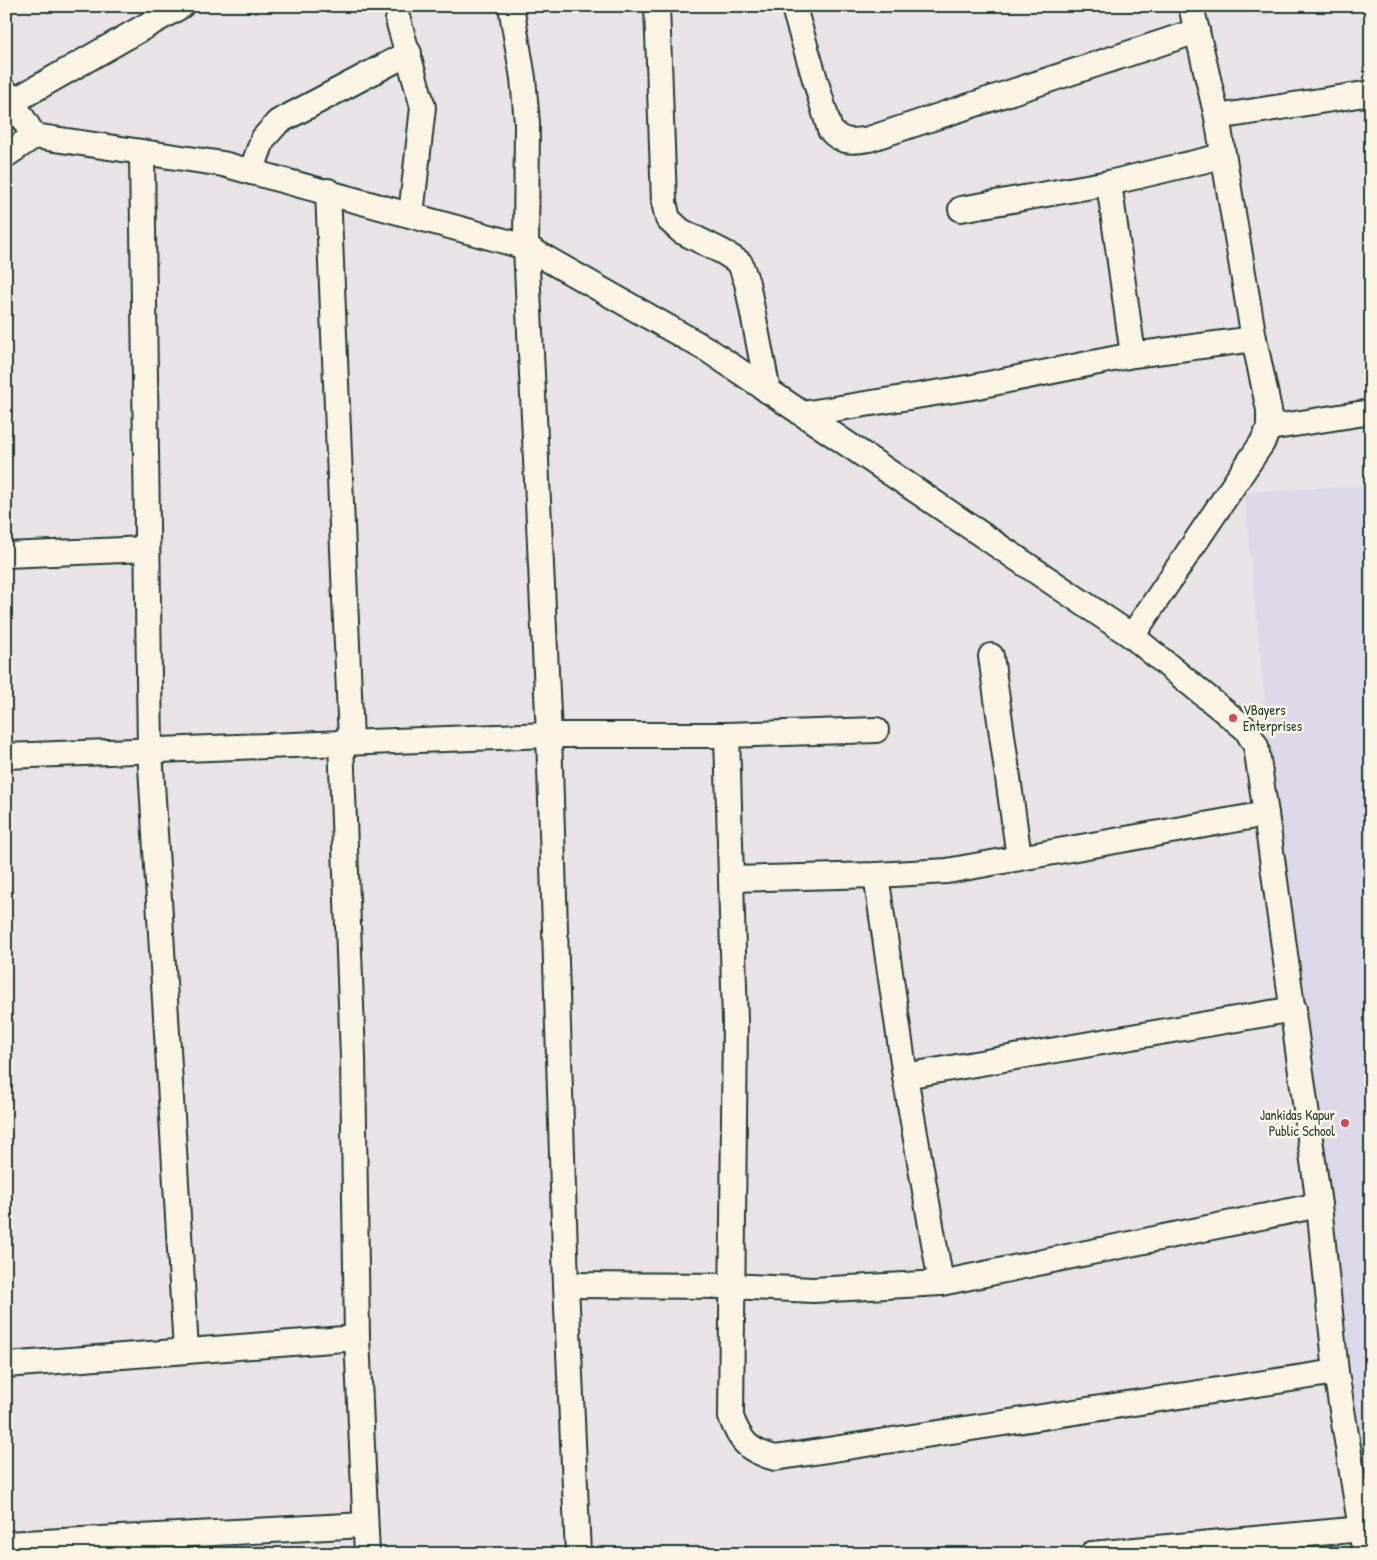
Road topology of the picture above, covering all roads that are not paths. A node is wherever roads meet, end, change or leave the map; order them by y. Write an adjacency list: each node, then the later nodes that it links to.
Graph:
1 (181, 6): 10 (street)
2 (511, 6): 21 (street)
3 (657, 6): 24 (street)
4 (796, 6): 7 (street)
5 (1191, 6): 7 (street)
6 (398, 20): 8 (street)
7 (1197, 31): 11 (street)
8 (409, 53): 16 (street); 20 (street)
9 (1371, 94): 11 (street)
10 (9, 97): 12 (street)
11 (1218, 117): 15 (street)
12 (34, 136): 13 (street); 14 (street)
13 (142, 154): 16 (street); 28 (street)
14 (6, 155)
15 (1224, 156): 17 (street); 22 (street)
16 (251, 172): 18 (street)
17 (1109, 183): 19 (street); 23 (street)
18 (328, 191): 20 (street); 35 (street)
19 (961, 209)
20 (410, 215): 21 (street)
21 (526, 247): 24 (street); 33 (street)
22 (1254, 339): 23 (street); 27 (street)
23 (1133, 355): 26 (street)
24 (768, 391): 26 (street)
25 (1371, 412): 27 (street)
26 (802, 414): 30 (street)
27 (1269, 428): 30 (street)
28 (147, 549): 29 (street); 36 (street)
29 (6, 555)
30 (1132, 636): 38 (street)
31 (991, 656): 39 (street)
32 (876, 730): 34 (street)
33 (549, 735): 34 (street); 35 (street); 46 (street)
34 (727, 735): 41 (street)
35 (346, 741): 36 (street); 48 (street)
36 (150, 750): 37 (street); 49 (street)
37 (6, 756)
38 (1266, 814): 39 (street); 42 (street)
39 (1019, 857): 40 (street)
40 (876, 875): 41 (street); 43 (street)
41 (732, 879): 47 (street)
42 (1294, 1009): 43 (street); 44 (street)
43 (906, 1076): 45 (street)
44 (1319, 1205): 45 (street); 51 (street)
45 (941, 1283): 47 (street)
46 (566, 1285): 47 (street); 56 (street)
47 (731, 1286): 51 (street)
48 (357, 1338): 49 (street); 52 (street)
49 (186, 1350): 50 (street)
50 (6, 1365)
51 (1336, 1372): 53 (street)
52 (365, 1525): 54 (street); 55 (street)
53 (1362, 1529): 57 (street); 58 (street)
54 (6, 1544)
55 (368, 1554)
56 (578, 1554)
57 (1092, 1554)
58 (1365, 1554)

